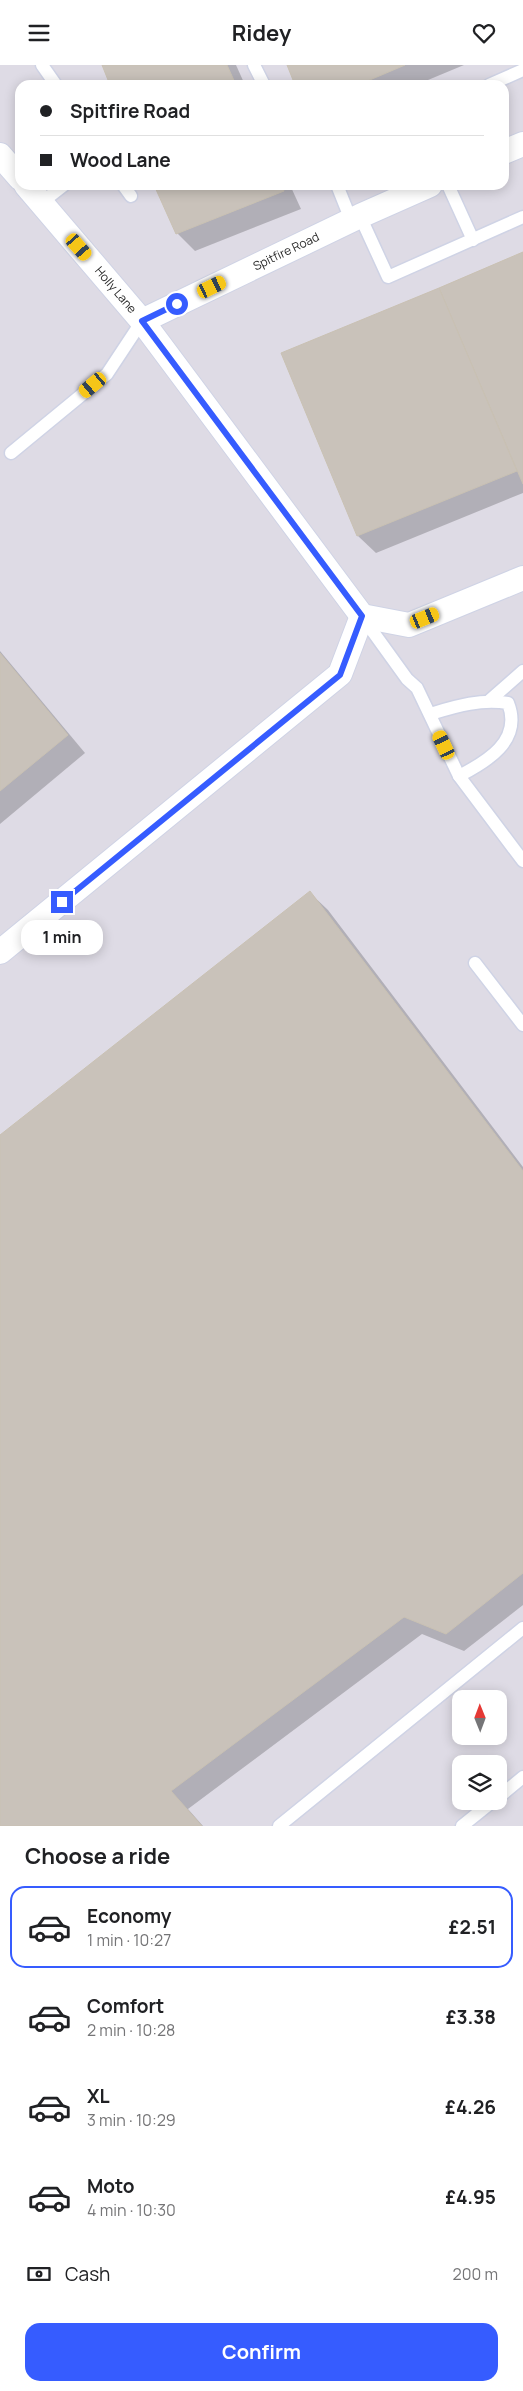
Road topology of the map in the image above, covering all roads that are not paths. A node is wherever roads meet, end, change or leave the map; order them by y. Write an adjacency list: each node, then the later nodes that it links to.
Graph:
1 (42, 65): 4 (lane)
2 (254, 65): 5 (lane)
3 (523, 70): 6 (lane)
4 (52, 80)
5 (262, 80)
6 (500, 80)
7 (523, 144): 8 (street)
8 (509, 150)
9 (0, 155): 10 (street)
10 (15, 172)
11 (30, 190): 18 (street, Holly Lane)
12 (58, 190): 18 (lane)
13 (127, 190): 17 (lane)
14 (340, 190): 20 (lane)
15 (419, 190): 20 (street, Spitfire Road)
16 (450, 190): 21 (lane)
17 (131, 196)
18 (41, 203): 22 (street, Holly Lane)
19 (523, 217): 21 (lane)
20 (356, 218): 21 (lane); 22 (street, Spitfire Road)
21 (472, 239)
22 (142, 321): 23 (lane); 25 (street, Holly Lane)
23 (11, 453)
24 (523, 578): 25 (street)
25 (362, 616): 28 (lane); 31 (street)
26 (523, 671): 27 (lane)
27 (490, 700): 28 (lane); 29 (lane)
28 (430, 715): 29 (lane)
29 (459, 775): 30 (lane)
30 (523, 861)
31 (0, 952)
32 (475, 963): 33 (lane)
33 (523, 1025)
34 (523, 1628): 38 (lane)
35 (523, 1777): 36 (lane)
36 (507, 1790)
37 (482, 1810): 39 (lane)
38 (279, 1826)
39 (462, 1826)

